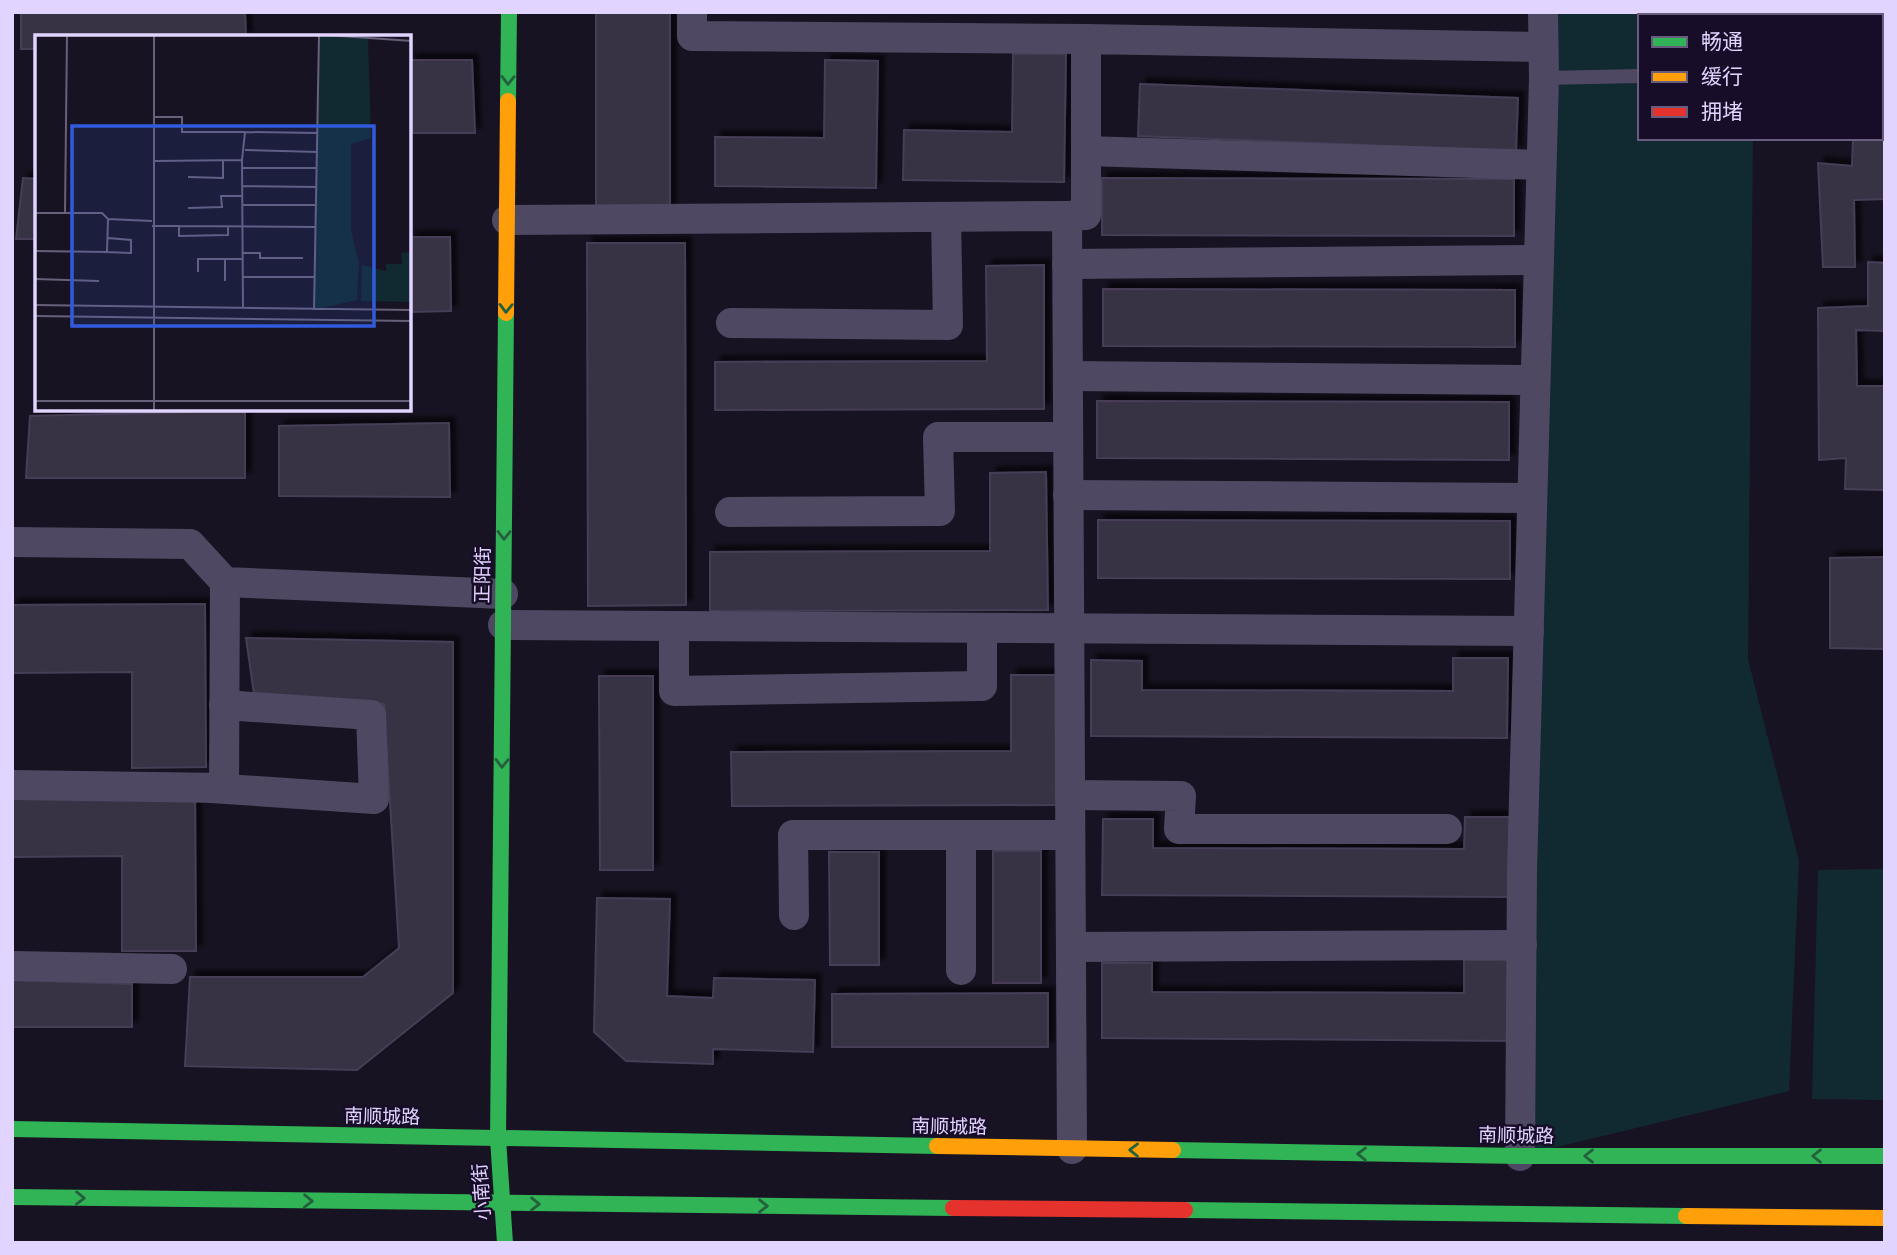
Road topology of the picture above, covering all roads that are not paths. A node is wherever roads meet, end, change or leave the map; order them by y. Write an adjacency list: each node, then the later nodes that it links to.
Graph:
1 (509, 12): 12 (main road, 正阳街, one-way to 12)
2 (692, 12): 4 (street)
3 (1543, 12): 5 (street)
4 (1086, 39): 5 (street); 8 (street)
5 (1542, 47): 7 (street)
6 (1638, 76): 7 (lane)
7 (1544, 78): 9 (street)
8 (1086, 151): 9 (street); 10 (street)
9 (1541, 164): 13 (street)
10 (1067, 216): 11 (street); 14 (street)
11 (946, 217): 12 (street); 15 (street)
12 (507, 220): 24 (main road, 正阳街, one-way to 24)
13 (1539, 260): 14 (street); 17 (street)
14 (1067, 264): 16 (street)
15 (731, 323)
16 (1068, 376): 17 (street); 18 (street)
17 (1535, 380): 20 (street)
18 (1068, 437): 19 (street); 21 (street)
19 (1068, 495): 20 (street); 28 (street)
20 (1532, 498): 29 (street)
21 (730, 512)
22 (12, 542): 23 (street)
23 (225, 582): 24 (street); 30 (street)
24 (503, 594): 25 (main road, 正阳街)
25 (503, 625): 26 (street); 44 (main road, 正阳街, one-way to 44)
26 (674, 626): 27 (street); 27 (street)
27 (982, 628): 28 (street)
28 (1069, 629): 29 (street); 33 (street)
29 (1529, 631): 38 (street)
30 (224, 705): 32 (street); 32 (street)
31 (12, 785): 32 (street)
32 (211, 788)
33 (1070, 795): 34 (street); 36 (street)
34 (1447, 829)
35 (961, 835): 36 (street); 37 (street); 42 (street)
36 (1070, 835): 39 (street)
37 (794, 915)
38 (1522, 945): 39 (street); 46 (street)
39 (1071, 947): 45 (street)
40 (12, 966): 41 (street)
41 (172, 969)
42 (961, 970)
43 (12, 1129): 44 (main road, 南顺城路)
44 (498, 1139): 45 (main road, 南顺城路); 49 (main road, 小南街)
45 (1072, 1149): 46 (main road, 南顺城路, one-way to 45)
46 (1520, 1156): 47 (main road, 南顺城路, one-way to 46)
47 (1885, 1156)
48 (12, 1197): 49 (main road, one-way to 49)
49 (505, 1203): 50 (main road, one-way to 50); 51 (main road, 小南街)
50 (1885, 1218)
51 (505, 1243)

